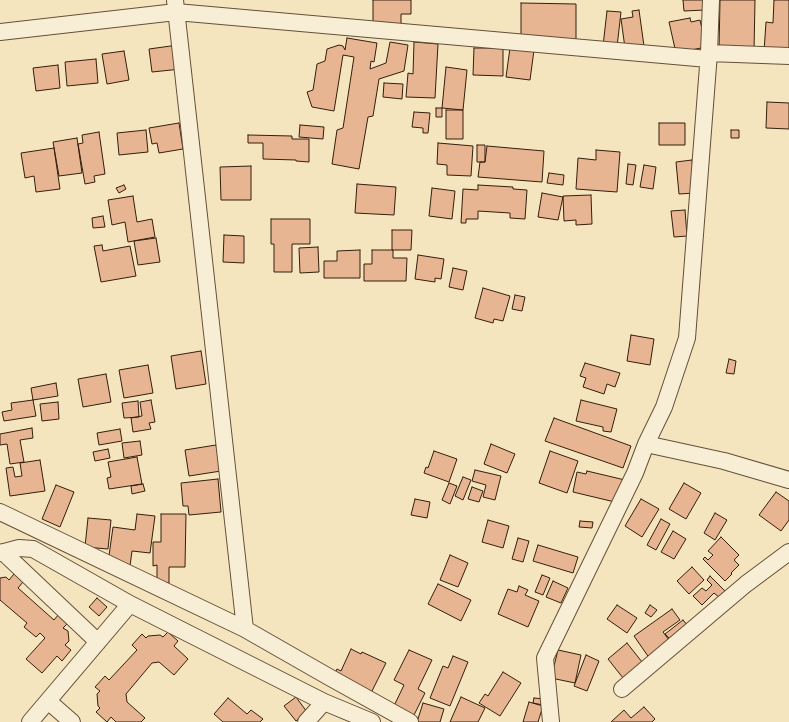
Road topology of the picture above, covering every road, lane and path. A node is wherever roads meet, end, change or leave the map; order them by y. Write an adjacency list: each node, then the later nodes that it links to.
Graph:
1 (711, 0): 4 (street)
2 (176, 6): 3 (street); 4 (street); 12 (street)
3 (0, 32)
4 (709, 56): 5 (street); 6 (street)
5 (789, 56)
6 (646, 444): 7 (street); 22 (street)
7 (789, 480)
8 (0, 512): 12 (street)
9 (789, 552): 14 (street)
10 (1, 553): 11 (street); 13 (street)
11 (130, 604): 13 (street); 16 (street)
12 (245, 629): 21 (street)
13 (98, 642): 15 (street)
14 (622, 689)
15 (48, 702): 17 (street); 18 (street)
16 (324, 702): 19 (street); 20 (street)
17 (30, 722)
18 (72, 722)
19 (306, 722)
20 (372, 722)
21 (410, 722)
22 (551, 722)

